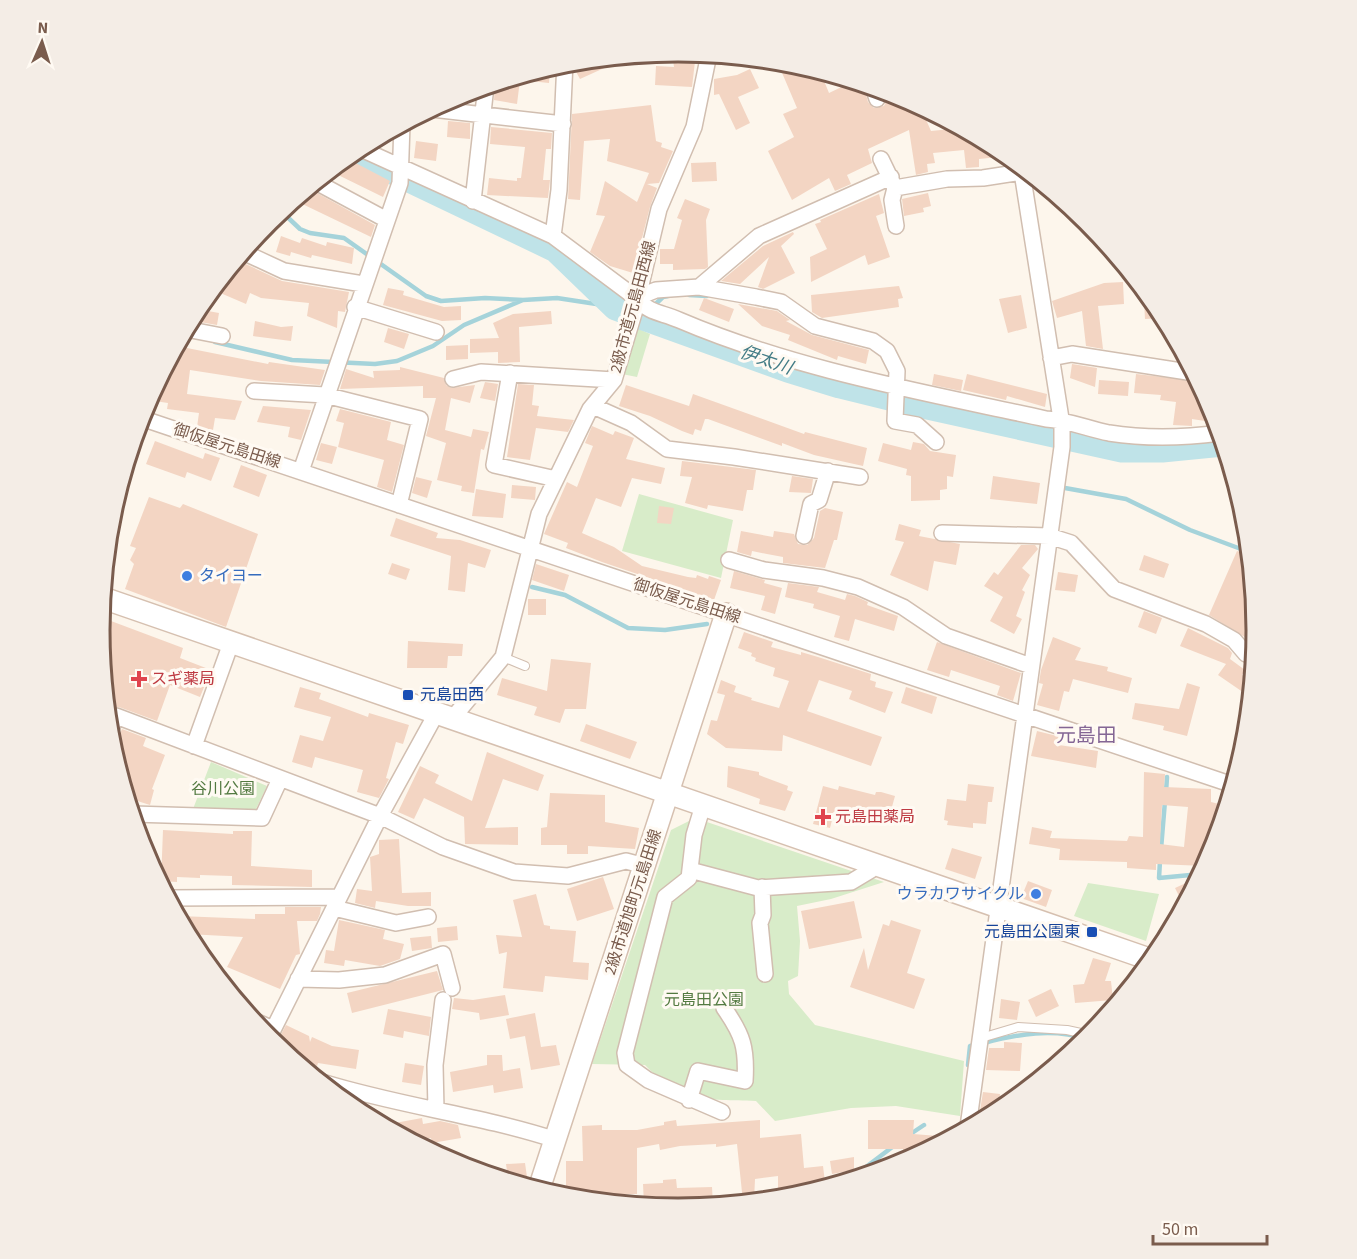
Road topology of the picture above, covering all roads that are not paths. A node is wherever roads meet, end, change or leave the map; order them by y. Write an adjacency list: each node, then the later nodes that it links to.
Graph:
1 (707, 63): 22 (street, 2級市道元島田西線)
2 (565, 73): 6 (street)
3 (485, 96): 5 (street)
4 (448, 111): 5 (street)
5 (482, 116): 6 (street); 15 (street)
6 (563, 124): 18 (street)
7 (402, 134): 11 (street)
8 (369, 154): 11 (street)
9 (881, 159): 13 (street)
10 (1013, 171): 13 (street)
11 (400, 174): 15 (street); 16 (street)
12 (1022, 178): 27 (street)
13 (893, 182): 17 (street); 21 (street)
14 (324, 186): 16 (street)
15 (472, 201): 18 (street)
16 (385, 219): 20 (street)
17 (896, 226)
18 (553, 236): 22 (street)
19 (251, 256): 20 (street)
20 (363, 284): 23 (street)
21 (699, 287): 22 (street); 32 (street)
22 (636, 298): 31 (street, 2級市道元島田西線); 32 (street)
23 (355, 307): 25 (street); 34 (street)
24 (196, 331): 26 (street)
25 (436, 332)
26 (222, 336)
27 (1051, 358): 28 (street); 37 (street)
28 (1184, 371)
29 (510, 373): 30 (street); 31 (street); 43 (street)
30 (453, 379)
31 (614, 380): 35 (street, 2級市道元島田西線)
32 (897, 386): 37 (street); 39 (street)
33 (254, 391): 34 (street)
34 (325, 395): 40 (street); 44 (street)
35 (593, 406): 41 (street); 43 (street, 2級市道元島田西線)
36 (151, 421): 40 (street, 御仮屋元島田線)
37 (1062, 422): 38 (street); 47 (street)
38 (1211, 434)
39 (936, 442)
40 (301, 471): 44 (street, 御仮屋元島田線)
41 (828, 471): 42 (street); 46 (street)
42 (860, 477)
43 (556, 479): 48 (street, 2級市道元島田西線)
44 (399, 504): 48 (street, 御仮屋元島田線)
45 (942, 533): 47 (street)
46 (804, 536)
47 (1049, 536): 53 (street); 56 (street)
48 (529, 548): 51 (street, 御仮屋元島田線); 54 (street, 2級市道元島田西線)
49 (729, 560): 56 (street)
50 (112, 601): 52 (street)
51 (726, 614): 57 (street, 御仮屋元島田線); 63 (street, 2級市道旭町元島田線)
52 (231, 643): 59 (street); 60 (street)
53 (1245, 653)
54 (503, 657): 55 (lane); 59 (street)
55 (525, 666)
56 (1031, 666): 57 (street)
57 (1025, 715): 62 (street, 御仮屋元島田線); 73 (street)
58 (117, 716): 60 (street)
59 (444, 717): 63 (street); 66 (street)
60 (195, 746): 61 (street)
61 (280, 778): 65 (street); 66 (street)
62 (1225, 782)
63 (668, 794): 67 (street, 2級市道旭町元島田線); 73 (street)
64 (701, 812): 68 (street)
65 (142, 814)
66 (380, 816): 67 (street); 72 (street)
67 (645, 866): 87 (street, 2級市道旭町元島田線)
68 (690, 870): 70 (street); 83 (street)
69 (871, 870): 70 (street)
70 (762, 887): 76 (street)
71 (179, 898): 72 (street)
72 (336, 903): 74 (street); 77 (street)
73 (998, 907): 75 (street); 81 (street)
74 (428, 917)
75 (1142, 957)
76 (765, 974)
77 (298, 980): 79 (street); 84 (street)
78 (724, 1008): 83 (street)
79 (274, 1028)
80 (1078, 1032): 81 (lane)
81 (980, 1038): 86 (street)
82 (349, 1092): 84 (street)
83 (689, 1100): 85 (street)
84 (436, 1110): 87 (street)
85 (722, 1112)
86 (970, 1117)
87 (556, 1140): 88 (street, 2級市道旭町元島田線)
88 (542, 1181)

